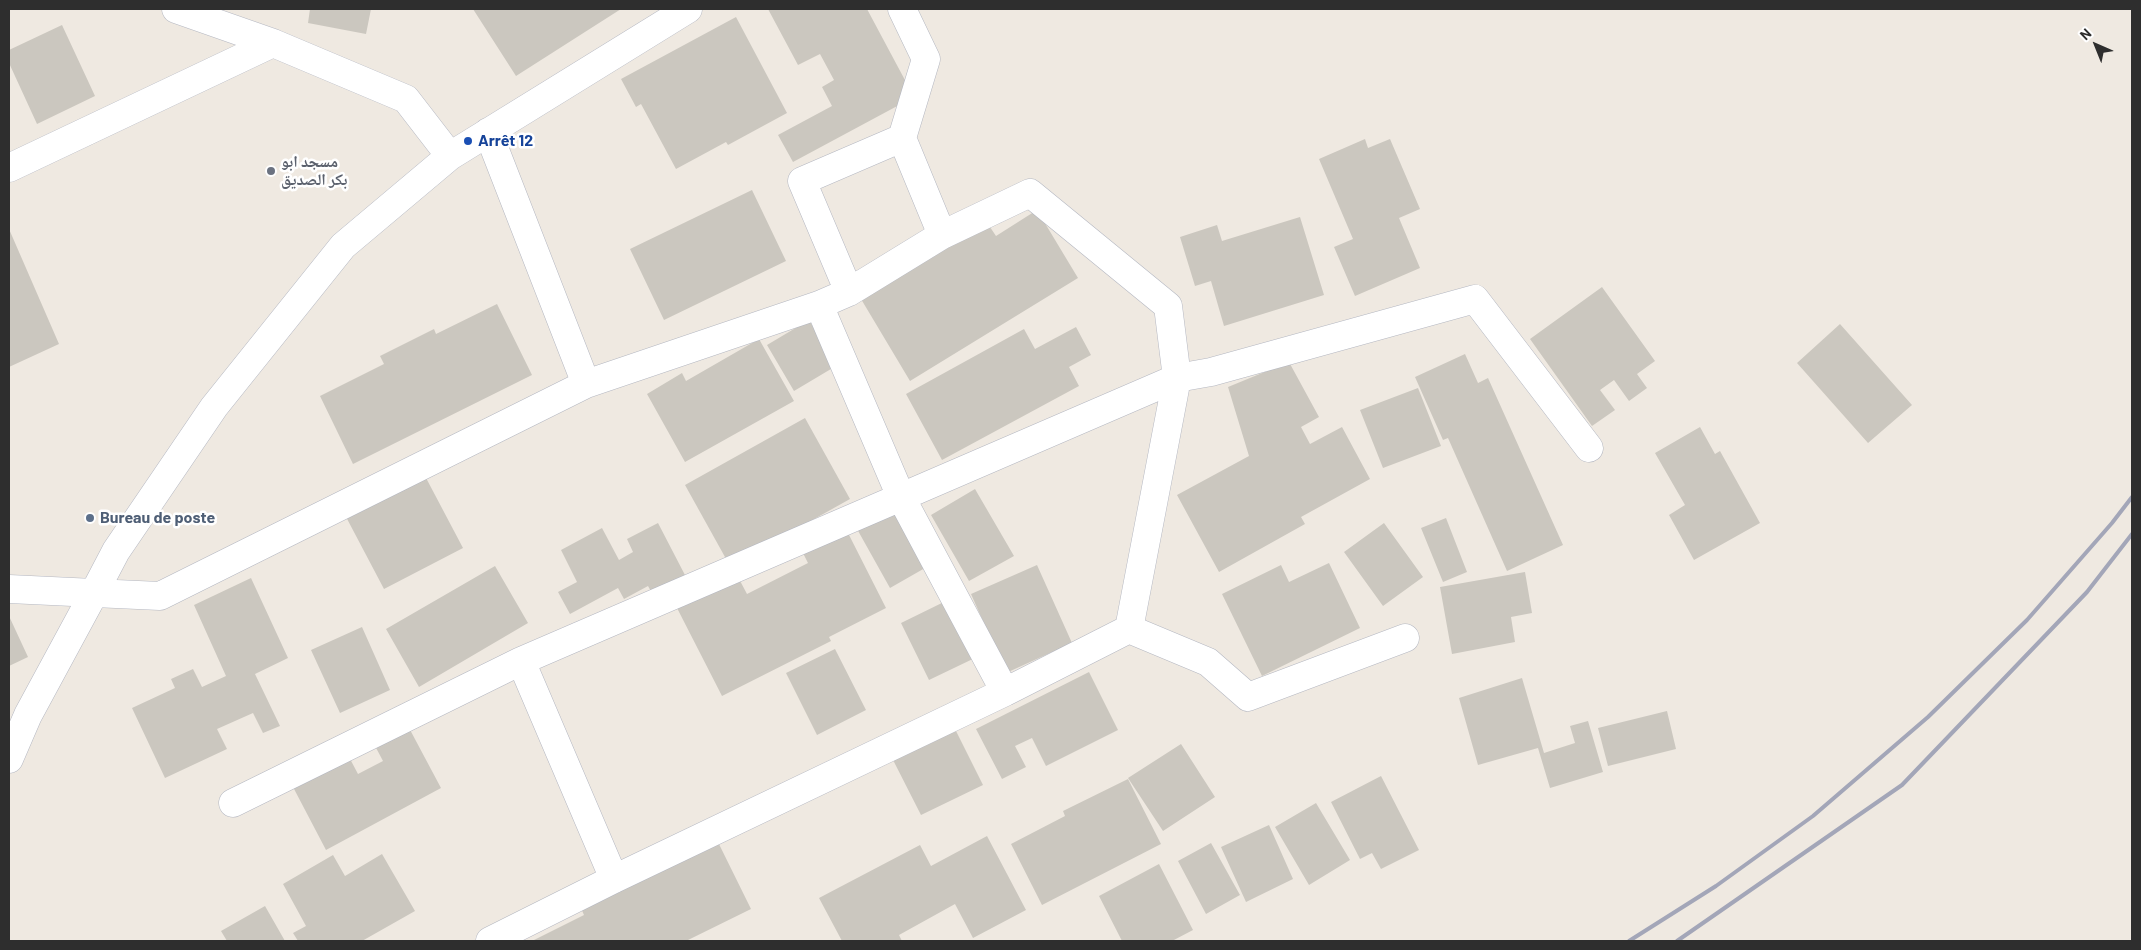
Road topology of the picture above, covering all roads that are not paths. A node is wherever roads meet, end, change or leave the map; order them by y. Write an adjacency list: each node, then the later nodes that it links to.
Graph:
1 (176, 9): 4 (street)
2 (688, 9): 5 (street)
3 (902, 9): 6 (street)
4 (273, 43): 7 (street); 8 (street)
5 (488, 132): 7 (street); 13 (street)
6 (902, 138): 9 (street); 10 (street)
7 (450, 156): 17 (street)
8 (9, 168)
9 (942, 235): 10 (street); 12 (street)
10 (849, 292): 11 (street)
11 (819, 305): 13 (street); 15 (street)
12 (1177, 378): 14 (street); 15 (street); 18 (street)
13 (586, 384): 17 (street)
14 (1589, 448)
15 (901, 497): 20 (street); 21 (street)
16 (9, 589): 17 (street)
17 (94, 593): 22 (street)
18 (1129, 629): 19 (street); 21 (street)
19 (1405, 638)
20 (521, 661): 23 (street); 24 (street)
21 (1006, 692): 24 (street)
22 (9, 760)
23 (233, 803)
24 (614, 879): 25 (street)
25 (490, 941)

